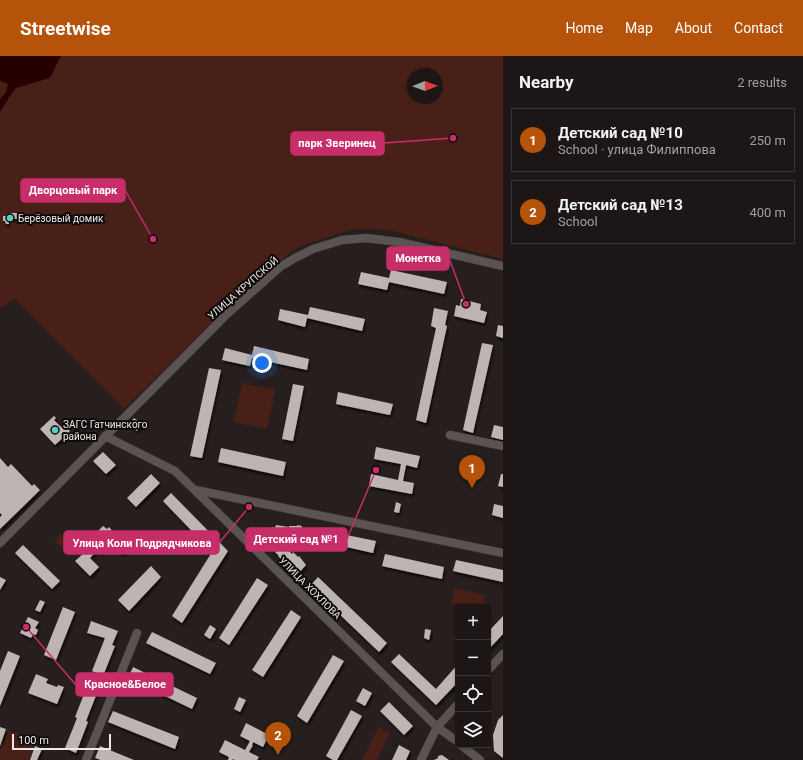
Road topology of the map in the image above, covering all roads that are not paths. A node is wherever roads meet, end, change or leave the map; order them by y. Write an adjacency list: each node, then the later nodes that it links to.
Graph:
1 (503, 266): 3 (street, УЛИЦА КРУПСКОЙ)
2 (450, 435): 4 (street)
3 (105, 436): 5 (street, УЛИЦА ХОХЛОВА); 8 (street)
4 (503, 446)
5 (195, 490): 6 (street); 7 (street, УЛИЦА ХОХЛОВА)
6 (220, 495): 7 (street); 9 (street)
7 (213, 507): 14 (street, УЛИЦА ХОХЛОВА)
8 (0, 543)
9 (503, 554)
10 (137, 632): 17 (street)
11 (503, 654): 12 (street)
12 (491, 667)
13 (455, 707): 14 (street)
14 (437, 727): 15 (street, УЛИЦА ХОХЛОВА); 18 (street)
15 (455, 740)
16 (465, 748): 19 (street)
17 (86, 760)
18 (421, 760)
19 (480, 760)

